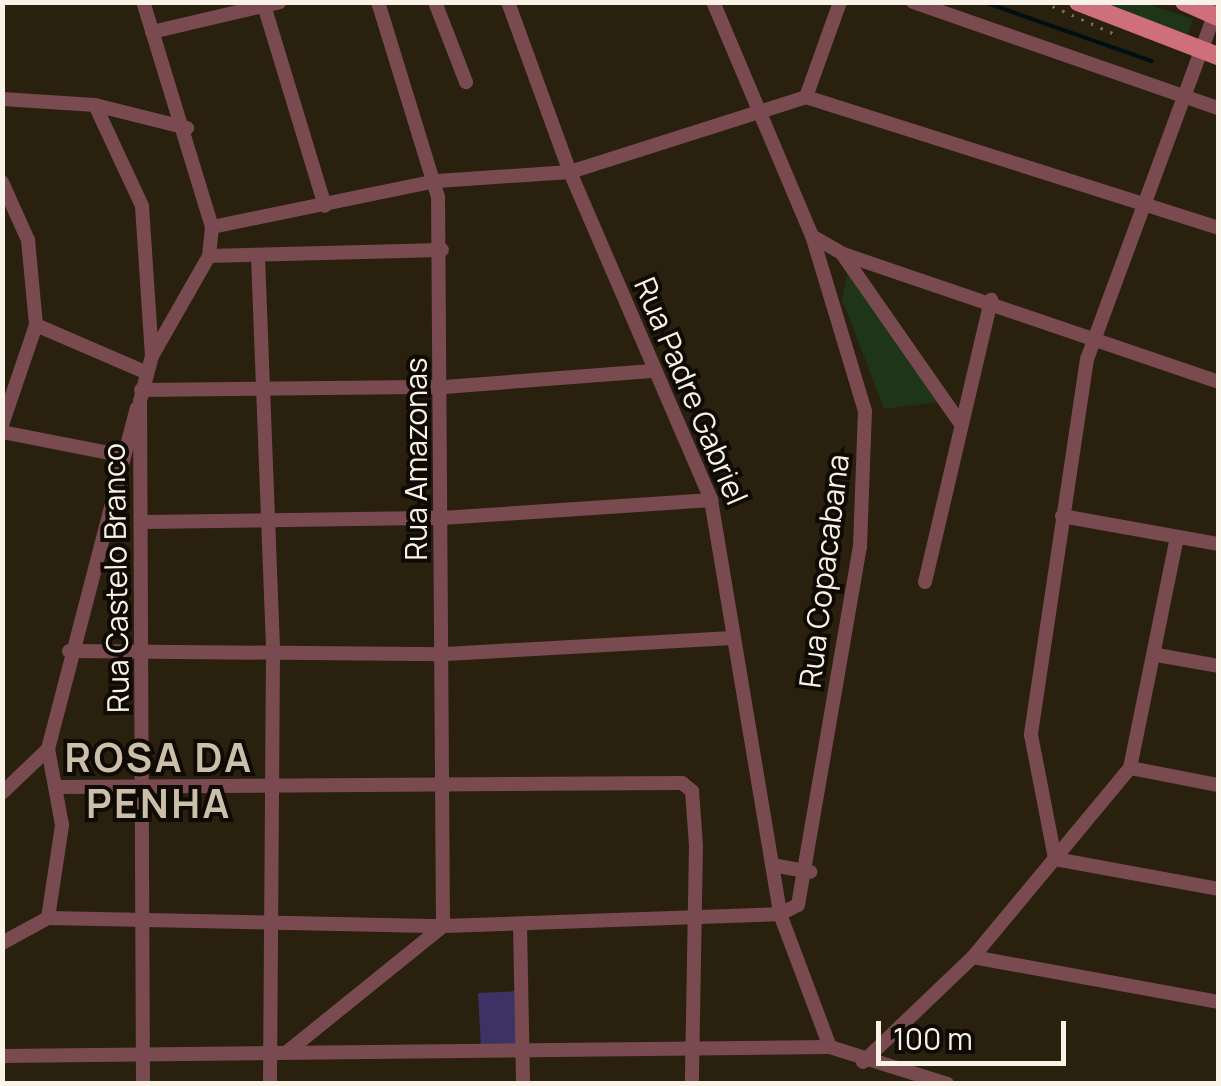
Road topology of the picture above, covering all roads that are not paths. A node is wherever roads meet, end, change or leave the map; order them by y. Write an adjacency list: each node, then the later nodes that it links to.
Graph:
1 (143, 2): 13 (street)
2 (280, 2): 11 (street)
3 (378, 2): 25 (street, Rua Amazonas)
4 (435, 2): 16 (street)
5 (508, 2): 24 (street, Rua Padre Gabriel)
6 (713, 2): 22 (street, Rua Copacabana)
7 (840, 2): 18 (street)
8 (913, 2): 17 (street)
9 (1078, 2): 14 (main road)
10 (1184, 2): 12 (main road)
11 (264, 4): 13 (street); 28 (street)
12 (1216, 12): 14 (street)
13 (152, 32): 23 (street)
14 (1199, 46): 15 (main road); 17 (street)
15 (1218, 56)
16 (466, 82)
17 (1180, 94): 21 (street); 27 (street)
18 (806, 97): 22 (street); 27 (street)
19 (2, 99): 20 (street)
20 (95, 105): 23 (street); 39 (street)
21 (1218, 108)
22 (754, 111): 24 (street); 31 (street, Rua Copacabana)
23 (187, 128): 29 (street)
24 (570, 172): 25 (street); 40 (street, Rua Padre Gabriel)
25 (437, 181): 28 (street); 32 (street, Rua Amazonas)
26 (2, 182): 37 (street)
27 (1140, 201): 30 (street); 38 (street)
28 (324, 206): 29 (street)
29 (212, 227): 34 (street)
30 (1218, 228)
31 (812, 236): 33 (street); 74 (street, Rua Copacabana)
32 (442, 250): 35 (street); 43 (street, Rua Amazonas)
33 (843, 254): 36 (street); 46 (street)
34 (210, 256): 35 (street); 39 (street, Rua Castelo Branco)
35 (258, 257): 44 (street)
36 (991, 300): 38 (street); 46 (street)
37 (36, 325): 41 (street); 47 (street)
38 (1094, 342): 42 (street); 50 (street)
39 (152, 356): 41 (street, Rua Castelo Branco)
40 (651, 371): 43 (street); 49 (street, Rua Padre Gabriel)
41 (145, 372): 45 (street, Rua Castelo Branco)
42 (1218, 382)
43 (444, 387): 44 (street); 51 (street, Rua Amazonas)
44 (265, 389): 45 (street); 52 (street)
45 (140, 396): 48 (street); 53 (street, Rua Castelo Branco)
46 (958, 421): 56 (street)
47 (2, 429): 48 (street)
48 (118, 455): 58 (street)
49 (711, 500): 51 (street); 57 (street, Rua Padre Gabriel)
50 (1062, 516): 54 (street); 72 (street)
51 (442, 518): 52 (street); 61 (street, Rua Amazonas)
52 (269, 521): 53 (street); 59 (street)
53 (144, 522): 60 (street, Rua Castelo Branco)
54 (1177, 536): 55 (street); 62 (street)
55 (1218, 544)
56 (925, 582)
57 (732, 638): 61 (street); 73 (street, Rua Padre Gabriel)
58 (69, 651): 60 (street); 64 (street)
59 (273, 652): 60 (street); 61 (street); 68 (street)
60 (146, 653): 67 (street, Rua Castelo Branco)
61 (445, 654): 69 (street, Rua Amazonas)
62 (1157, 655): 63 (street); 65 (street)
63 (1218, 666)
64 (48, 750): 70 (street); 71 (street)
65 (1130, 768): 66 (street); 72 (street)
66 (1218, 785)
67 (148, 786): 68 (street); 70 (street); 79 (street, Rua Castelo Branco)
68 (274, 786): 69 (street); 80 (street)
69 (443, 786): 76 (street); 82 (street, Rua Amazonas)
70 (58, 788): 78 (street)
71 (2, 794)
72 (1055, 859): 75 (street); 84 (street)
73 (772, 866): 74 (street); 77 (street, Rua Padre Gabriel)
74 (810, 872): 77 (street, Rua Copacabana)
75 (1218, 889)
76 (697, 914): 77 (street); 81 (street); 87 (street)
77 (780, 914): 86 (street, Rua Padre Gabriel)
78 (48, 918): 79 (street); 83 (street)
79 (146, 921): 80 (street); 91 (street, Rua Castelo Branco)
80 (274, 923): 82 (street); 89 (street)
81 (520, 924): 82 (street); 88 (street)
82 (443, 926): 89 (street)
83 (2, 943)
84 (973, 957): 85 (street); 92 (street)
85 (1218, 1002)
86 (830, 1046): 87 (street); 92 (street)
87 (694, 1048): 88 (street); 96 (street)
88 (526, 1051): 89 (street); 95 (street)
89 (279, 1052): 91 (street); 94 (street)
90 (2, 1056): 91 (street)
91 (143, 1056): 93 (street, Rua Castelo Branco)
92 (863, 1062): 97 (street)
93 (143, 1084)
94 (270, 1084)
95 (523, 1084)
96 (692, 1084)
97 (947, 1084)

